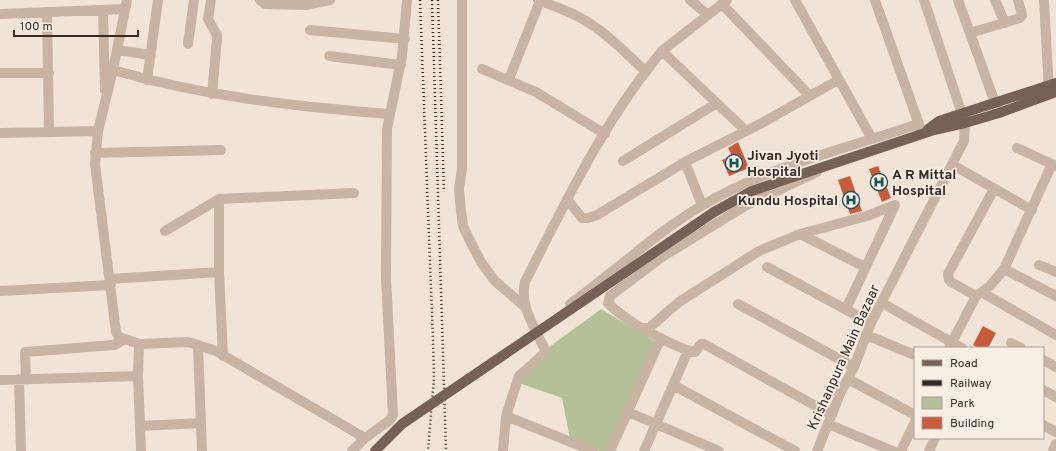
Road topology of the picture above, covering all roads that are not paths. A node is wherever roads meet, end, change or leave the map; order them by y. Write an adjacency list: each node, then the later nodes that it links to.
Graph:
1 (158, 0): 30 (street)
2 (194, 0): 27 (street)
3 (211, 0): 42 (street)
4 (260, 0): 5 (street)
5 (330, 0)
6 (407, 0): 26 (street)
7 (462, 0): 85 (street)
8 (539, 0): 36 (street); 38 (street)
9 (690, 0): 22 (street)
10 (795, 0): 40 (street)
11 (874, 0): 49 (street)
12 (924, 0): 48 (street)
13 (958, 0): 25 (street)
14 (995, 0): 23 (street)
15 (1018, 0): 23 (street)
16 (1044, 0): 41 (street)
17 (724, 2): 22 (street); 43 (street)
18 (126, 4): 19 (street); 28 (street)
19 (103, 10): 20 (street); 44 (street)
20 (47, 12): 21 (street); 35 (street)
21 (0, 14)
22 (708, 15): 29 (street)
23 (1005, 23): 25 (street)
24 (310, 30): 26 (street)
25 (970, 33): 46 (street)
26 (405, 39): 32 (street)
27 (188, 44)
28 (117, 50): 30 (street); 33 (street)
29 (662, 51): 36 (street); 45 (street)
30 (151, 55): 39 (street)
31 (329, 56): 32 (street)
32 (401, 65): 47 (street)
33 (113, 70): 39 (street); 44 (street)
34 (482, 70): 38 (street)
35 (49, 72): 37 (street); 52 (street)
36 (646, 72): 54 (street)
37 (0, 73)
38 (509, 79): 54 (street)
39 (147, 80): 42 (street)
40 (838, 80): 43 (street); 56 (street)
41 (1053, 89): 46 (main road)
42 (212, 94): 47 (street)
43 (809, 95): 50 (street)
44 (106, 101): 51 (street)
45 (717, 103): 50 (street); 60 (street)
46 (997, 108): 48 (main road)
47 (388, 114): 122 (street)
48 (963, 118): 55 (main road); 63 (street, Krishanpura Main Bazaar)
49 (918, 124): 55 (street); 56 (street)
50 (745, 130): 61 (street)
51 (98, 131): 52 (street); 59 (street)
52 (49, 132): 53 (street)
53 (0, 133)
54 (605, 134): 67 (street)
55 (922, 134): 62 (main road)
56 (872, 140): 69 (street)
57 (1017, 148): 64 (street)
58 (221, 150): 59 (street)
59 (95, 153): 79 (street)
60 (623, 160)
61 (685, 162): 67 (street); 69 (street)
62 (829, 165): 88 (street); 130 (main road, bridge)
63 (953, 165): 65 (street); 83 (street, Krishanpura Main Bazaar)
64 (1054, 165): 70 (street)
65 (994, 189): 70 (street); 81 (street)
66 (354, 193): 68 (street)
67 (567, 199): 85 (street)
68 (219, 200): 71 (street); 77 (street)
69 (702, 205): 89 (street)
70 (1032, 210): 76 (street)
71 (165, 231)
72 (800, 234): 75 (street); 75 (street); 88 (street)
73 (1039, 265): 78 (street)
74 (767, 267): 86 (street)
75 (865, 267): 86 (street)
76 (1004, 269): 81 (street); 82 (street)
77 (219, 272): 79 (street); 101 (street)
78 (1056, 272)
79 (110, 282): 80 (street); 93 (street)
80 (0, 291)
81 (979, 294): 91 (street); 97 (street)
82 (1056, 296)
83 (882, 303): 87 (street, Krishanpura Main Bazaar); 97 (street)
84 (738, 304): 103 (street)
85 (524, 306): 89 (street)
86 (846, 309): 87 (street)
87 (871, 323): 90 (street, Krishanpura Main Bazaar)
88 (643, 328): 92 (street)
89 (535, 329): 114 (street)
90 (866, 335): 100 (street); 103 (street, Krishanpura Main Bazaar)
91 (1056, 335)
92 (661, 338): 99 (street); 112 (street)
93 (125, 340): 95 (street); 106 (street)
94 (1011, 343): 98 (street)
95 (139, 344): 96 (street); 105 (street)
96 (198, 345): 101 (street); 116 (street)
97 (950, 345)
98 (1019, 347)
99 (688, 351): 109 (street); 115 (street)
100 (914, 355)
101 (223, 356): 122 (street)
102 (1044, 361): 104 (street)
103 (854, 367): 107 (street, Krishanpura Main Bazaar)
104 (1056, 367)
105 (138, 376): 106 (street); 119 (street)
106 (22, 379): 108 (street); 126 (street)
107 (848, 379): 113 (street); 115 (street, Krishanpura Main Bazaar)
108 (0, 380)
109 (673, 385): 117 (street); 136 (street)
110 (1044, 391): 111 (street)
111 (1056, 397)
112 (628, 412): 117 (street); 133 (street)
113 (914, 414)
114 (506, 416): 131 (street); 132 (street)
115 (830, 419): 125 (street, Krishanpura Main Bazaar); 137 (street)
116 (201, 423): 119 (street); 128 (street)
117 (656, 424): 134 (street); 135 (street)
118 (914, 424): 138 (street)
119 (140, 426): 127 (street)
120 (1044, 426): 121 (street)
121 (1056, 432)
122 (365, 438): 129 (street)
123 (935, 439): 139 (street)
124 (1056, 444): 140 (street)
125 (820, 450)
126 (21, 451)
127 (141, 451)
128 (202, 451)
129 (352, 451)
130 (375, 451)
131 (503, 451)
132 (592, 451)
133 (610, 451)
134 (644, 451)
135 (719, 451)
136 (795, 451)
137 (893, 451)
138 (902, 451)
139 (929, 451)
140 (1053, 451)

